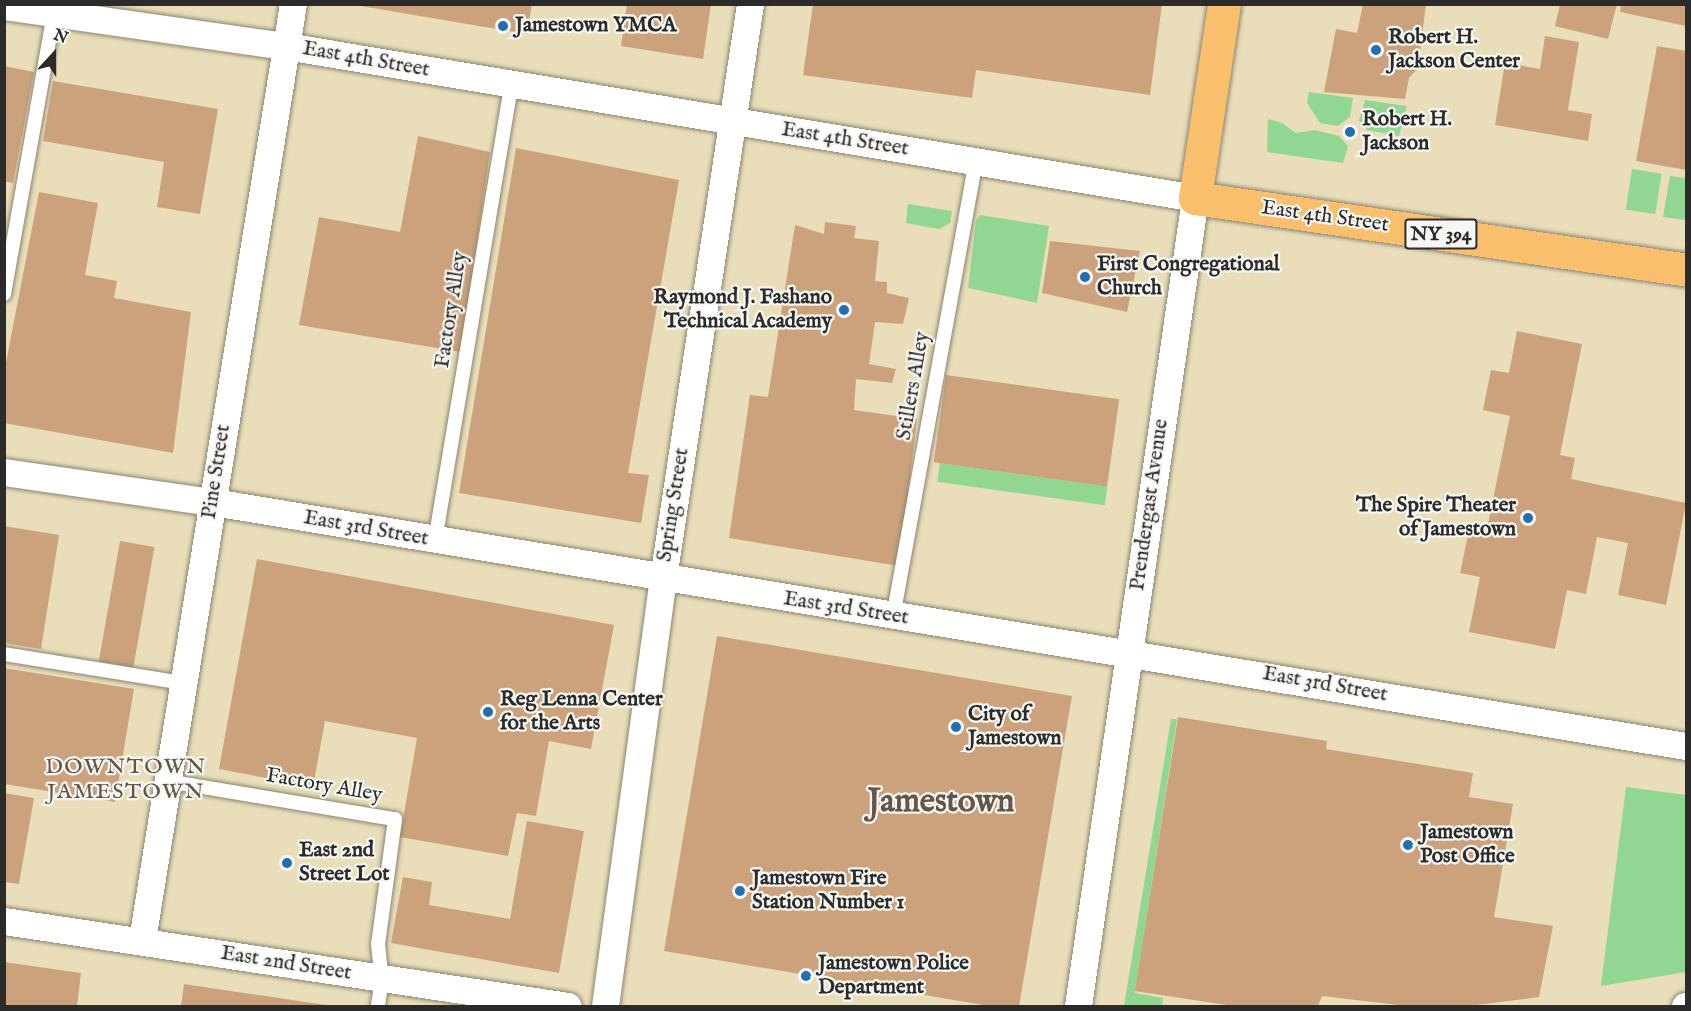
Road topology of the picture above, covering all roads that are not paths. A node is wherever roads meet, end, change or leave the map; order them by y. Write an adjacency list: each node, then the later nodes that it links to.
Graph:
1 (292, 4): 6 (street, Pine Street)
2 (750, 4): 8 (street, Spring Street)
3 (1224, 4): 10 (main road, Prendergast Avenue)
4 (4, 6): 5 (street, East 4th Street)
5 (55, 9): 6 (street, East 4th Street); 12 (lane)
6 (286, 46): 7 (street, East 4th Street); 14 (street, Pine Street)
7 (511, 86): 8 (street, East 4th Street); 15 (lane, Factory Alley)
8 (733, 122): 9 (street, East 4th Street); 16 (street, Spring Street)
9 (976, 162): 10 (street, East 4th Street); 17 (lane, Stillers Alley)
10 (1195, 198): 11 (main road, East 4th Street / NY 394); 18 (street, Prendergast Avenue)
11 (1686, 270)
12 (4, 294)
13 (4, 472): 14 (street, East 3rd Street)
14 (213, 502): 15 (street, East 3rd Street); 20 (street, Pine Street)
15 (435, 541): 16 (street, East 3rd Street)
16 (663, 578): 17 (street, East 3rd Street); 28 (street, Spring Street)
17 (893, 617): 18 (street, East 3rd Street)
18 (1129, 652): 21 (street, East 3rd Street); 29 (street, Prendergast Avenue)
19 (4, 654): 20 (lane)
20 (183, 682): 22 (street, Pine Street)
21 (1686, 746)
22 (167, 781): 24 (street, Pine Street); 25 (lane, Factory Alley)
23 (4, 921): 24 (street, East 2nd Street)
24 (142, 940): 25 (street, East 2nd Street)
25 (382, 980): 26 (lane, Factory Alley); 27 (street, East 2nd Street)
26 (378, 1006)
27 (568, 1006)
28 (605, 1006)
29 (1078, 1006)

